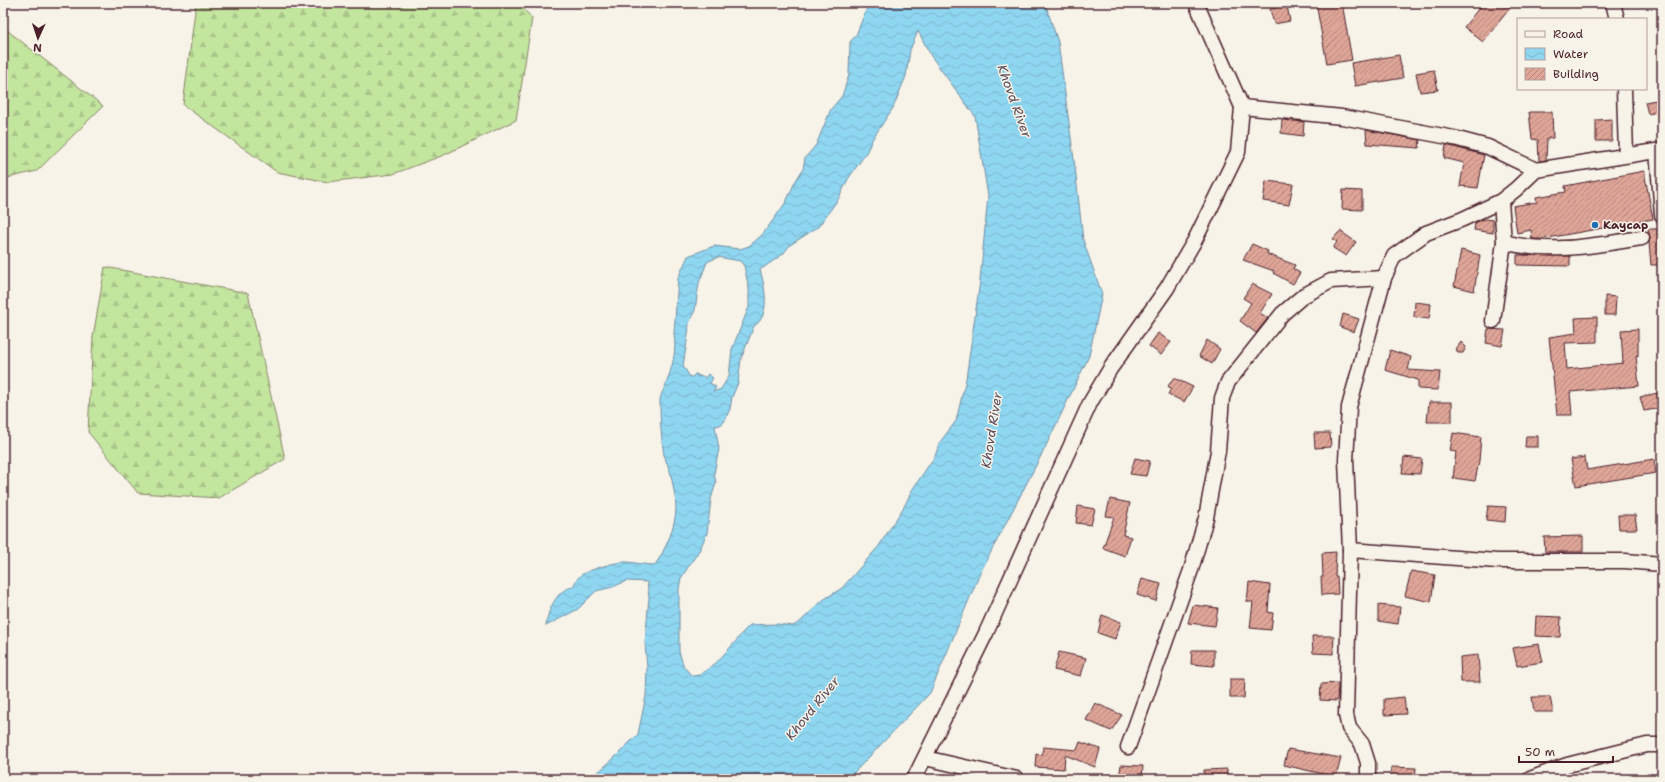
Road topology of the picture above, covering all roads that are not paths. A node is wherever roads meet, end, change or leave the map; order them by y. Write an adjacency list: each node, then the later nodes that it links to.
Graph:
1 (1196, 3): 5 (street)
2 (1613, 3): 3 (street)
3 (1618, 18)
4 (1624, 90): 7 (street)
5 (1242, 106): 8 (street); 19 (street)
6 (1659, 150): 7 (street); 10 (street)
7 (1626, 155): 8 (street)
8 (1536, 170): 9 (street)
9 (1501, 201): 12 (street); 13 (street)
10 (1662, 215)
11 (1642, 238): 12 (street)
12 (1504, 242): 14 (street)
13 (1384, 278): 15 (street); 18 (street)
14 (1493, 321)
15 (1350, 550): 16 (street); 22 (street)
16 (1662, 564)
17 (1662, 745): 23 (street)
18 (1128, 747)
19 (924, 758): 20 (street); 21 (street)
20 (914, 779)
21 (1017, 779)
22 (1368, 779)
23 (1530, 779)

